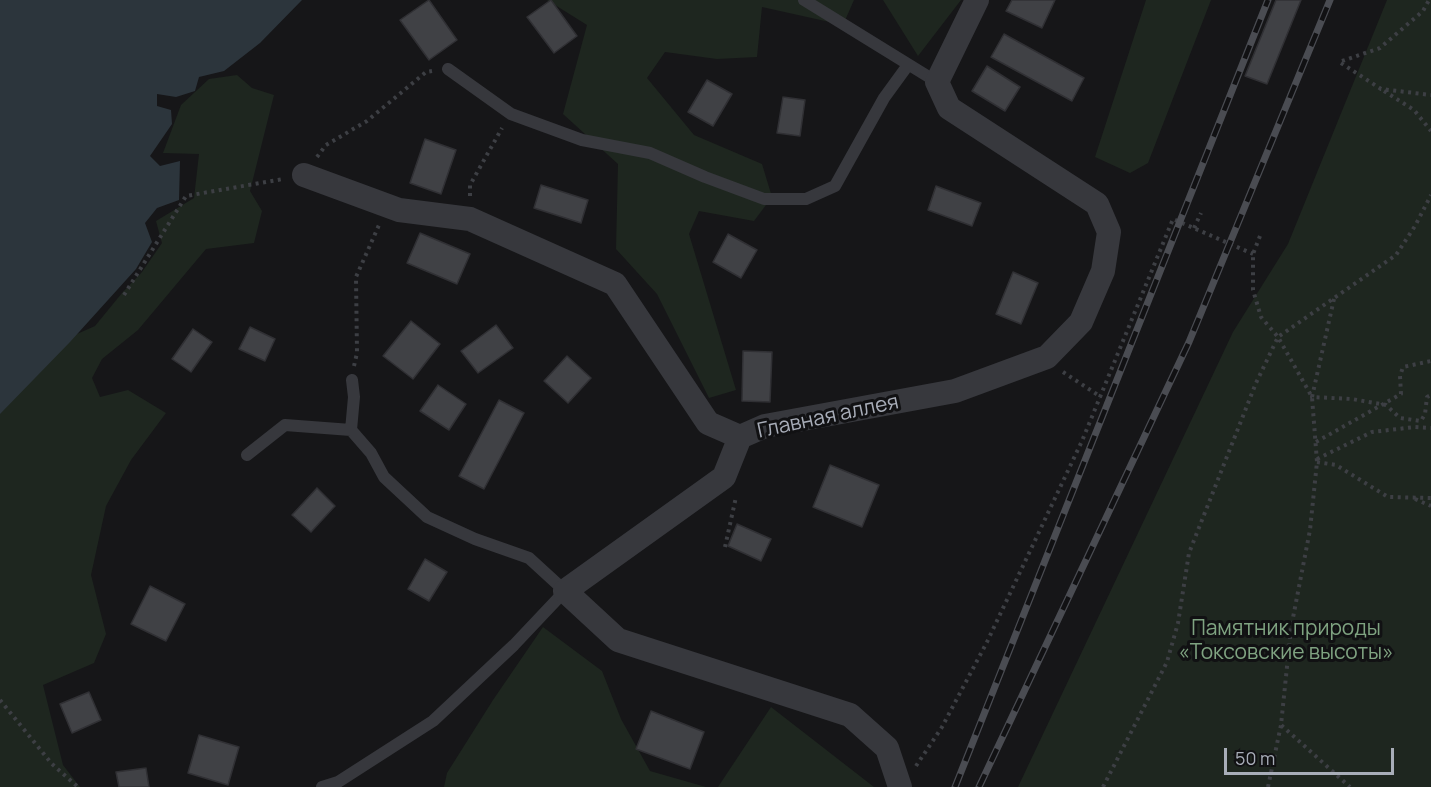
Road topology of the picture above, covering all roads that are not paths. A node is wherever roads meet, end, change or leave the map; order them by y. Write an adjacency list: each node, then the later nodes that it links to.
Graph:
1 (804, 0): 3 (lane)
2 (977, 0): 5 (street)
3 (908, 64): 4 (lane); 5 (lane)
4 (448, 69)
5 (937, 82): 9 (street, Главная аллея)
6 (304, 175): 9 (street)
7 (352, 380): 8 (lane)
8 (351, 430): 10 (lane); 11 (lane)
9 (740, 437): 11 (street, Главная аллея)
10 (247, 455)
11 (565, 591): 12 (lane); 13 (street)
12 (322, 787)
13 (900, 787)

